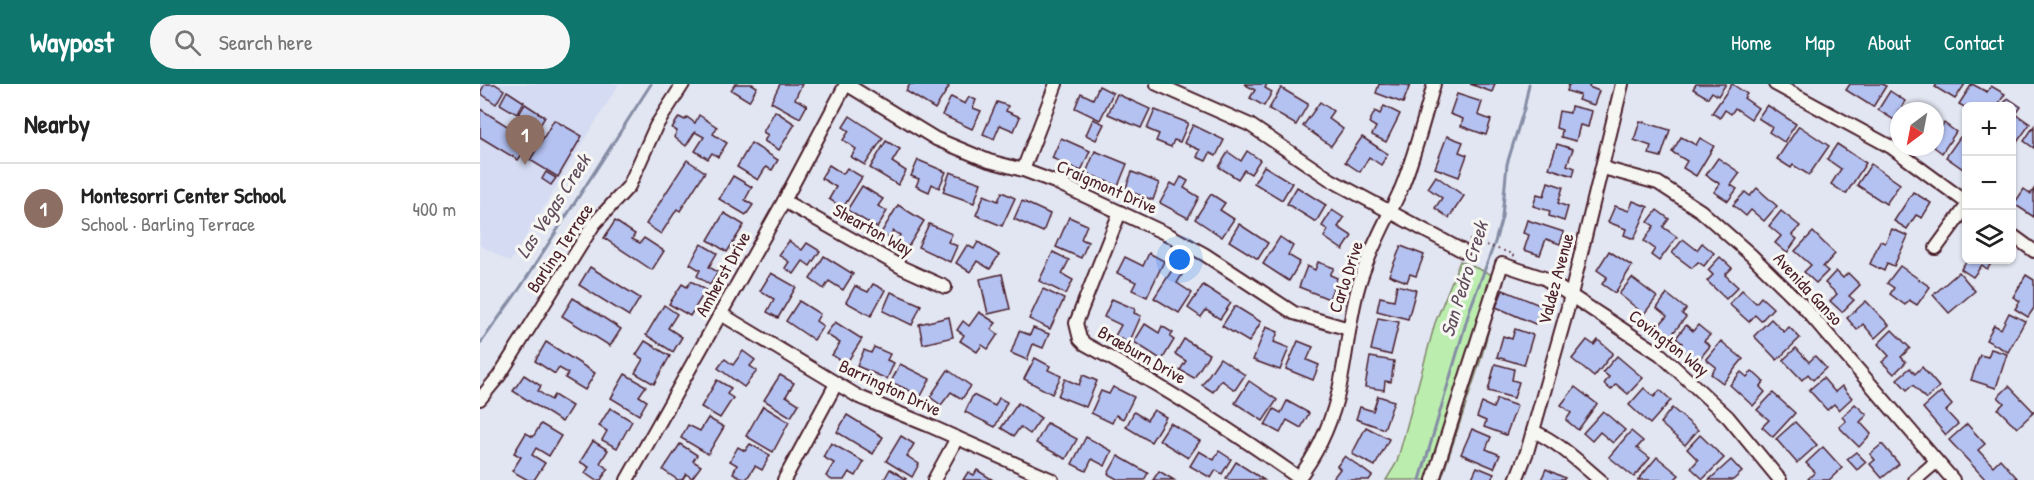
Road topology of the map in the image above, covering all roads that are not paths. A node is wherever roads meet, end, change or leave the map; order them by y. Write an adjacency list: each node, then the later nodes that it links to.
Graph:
1 (683, 84): 24 (street, Barling Terrace)
2 (846, 84): 9 (street, Craigmont Drive); 11 (street, Amherst Drive)
3 (1056, 84): 9 (street)
4 (1157, 84): 14 (street)
5 (1434, 84): 14 (street, Carlo Drive)
6 (1622, 84): 8 (street, Valdez Avenue)
7 (1775, 84): 10 (street)
8 (1603, 168): 20 (street, Valdez Avenue); 27 (street, Avenida Ganso)
9 (1023, 170): 13 (street, Craigmont Drive)
10 (1962, 199)
11 (784, 201): 19 (street, Shearton Way); 21 (street, Amherst Drive)
12 (1964, 210): 16 (street)
13 (1120, 212): 22 (street, Craigmont Drive); 28 (street, Braeburn Drive)
14 (1390, 213): 17 (street); 22 (street, Carlo Drive)
15 (2016, 238): 18 (street)
16 (1936, 248)
17 (1463, 250)
18 (2034, 251)
19 (945, 287)
20 (1571, 295): 25 (street, Valdez Avenue); 33 (street, Covington Way); 36 (street, Covington Way)
21 (721, 314): 23 (street, Barrington Drive); 29 (street, Amherst Drive)
22 (1349, 329): 28 (street, Carlo Drive)
23 (836, 384): 26 (street, Barrington Drive); 30 (street)
24 (480, 399)
25 (1533, 431): 34 (street, Valdez Avenue); 35 (street)
26 (957, 438): 31 (street); 32 (street, Barrington Drive)
27 (1936, 462): 37 (street); 38 (street, Avenida Ganso)
28 (1298, 479)
29 (627, 480)
30 (784, 480)
31 (934, 480)
32 (1052, 480)
33 (1433, 480)
34 (1516, 480)
35 (1600, 480)
36 (1780, 480)
37 (1916, 480)
38 (1953, 480)

